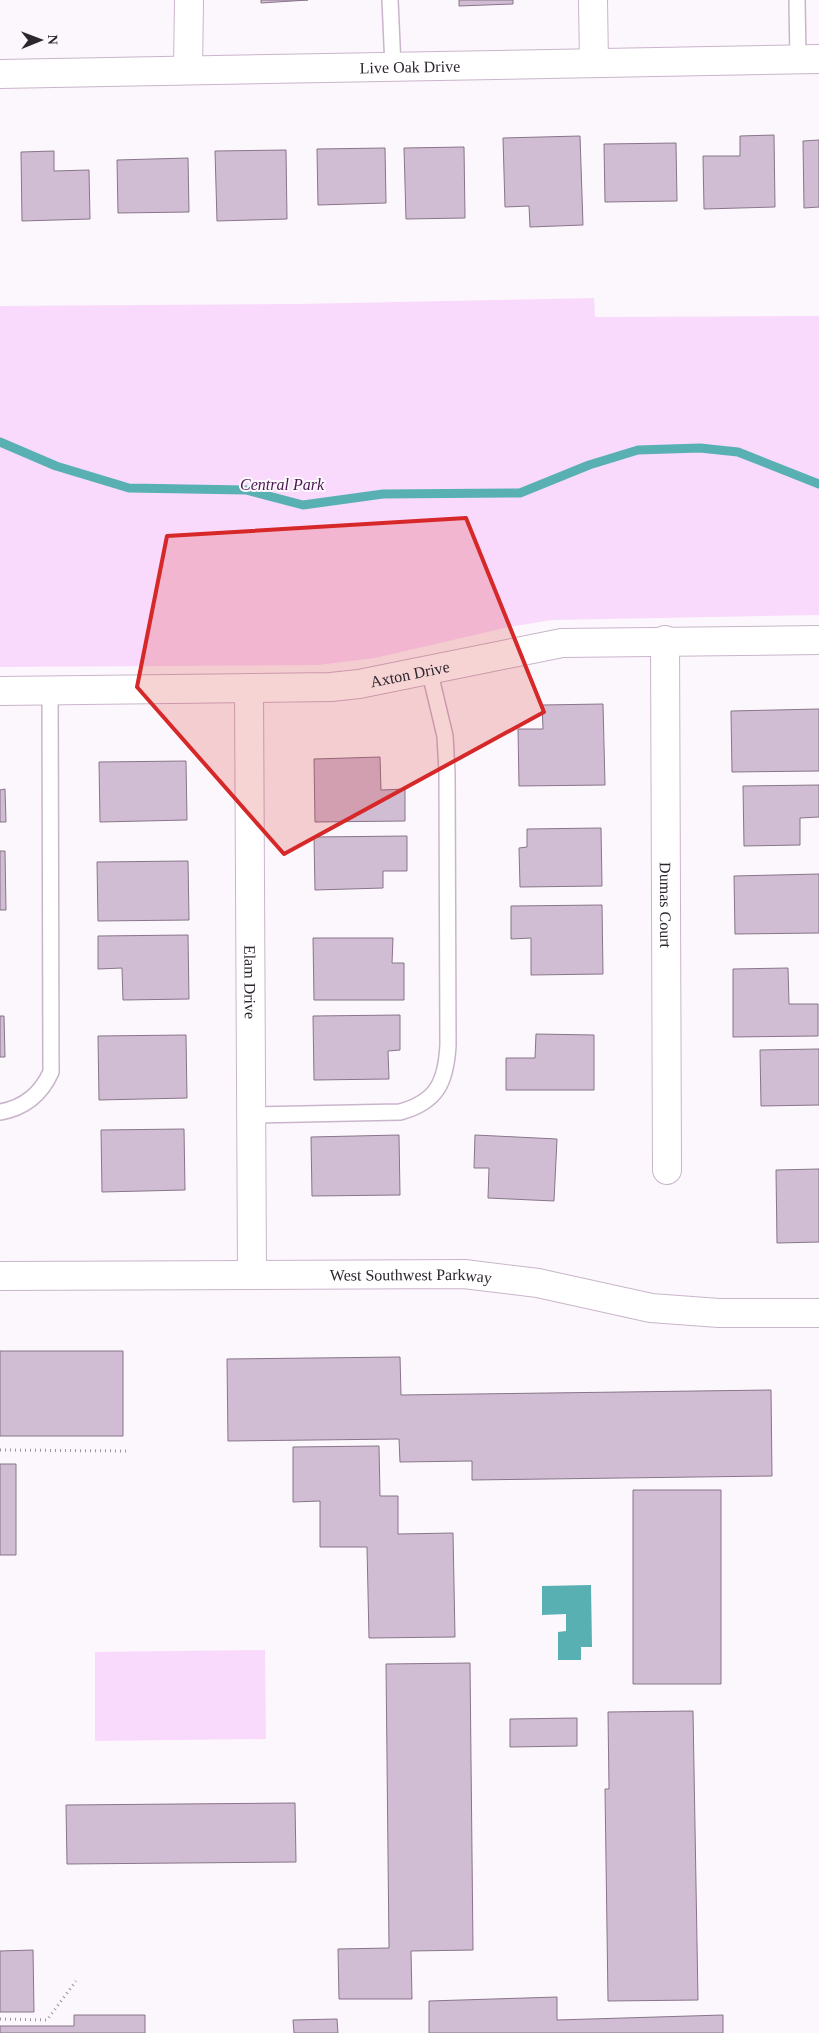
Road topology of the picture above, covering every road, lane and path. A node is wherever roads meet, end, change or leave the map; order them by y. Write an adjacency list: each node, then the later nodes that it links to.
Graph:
1 (189, 0): 8 (street)
2 (390, 0): 7 (lane)
3 (593, 0): 6 (street)
4 (797, 0): 5 (lane)
5 (808, 59): 6 (street, Live Oak Drive)
6 (594, 63): 7 (street, Live Oak Drive)
7 (393, 67): 8 (street, Live Oak Drive)
8 (188, 70): 9 (street, Live Oak Drive)
9 (0, 74)
10 (665, 640): 11 (street, Axton Drive); 12 (street, Axton Drive); 18 (street, Dumas Court)
11 (819, 640)
12 (430, 669): 13 (street, Axton Drive); 17 (lane)
13 (250, 688): 14 (street, Axton Drive); 17 (street, Elam Drive)
14 (50, 690): 15 (street, Axton Drive); 16 (lane)
15 (0, 691)
16 (0, 1112)
17 (251, 1115): 19 (street, Elam Drive)
18 (667, 1170)
19 (252, 1274): 20 (street, West Southwest Parkway); 21 (street, West Southwest Parkway)
20 (0, 1276)
21 (819, 1313)
22 (0, 1450): 23 (path)
23 (127, 1451)
24 (76, 1982): 25 (path)
25 (0, 2019)

